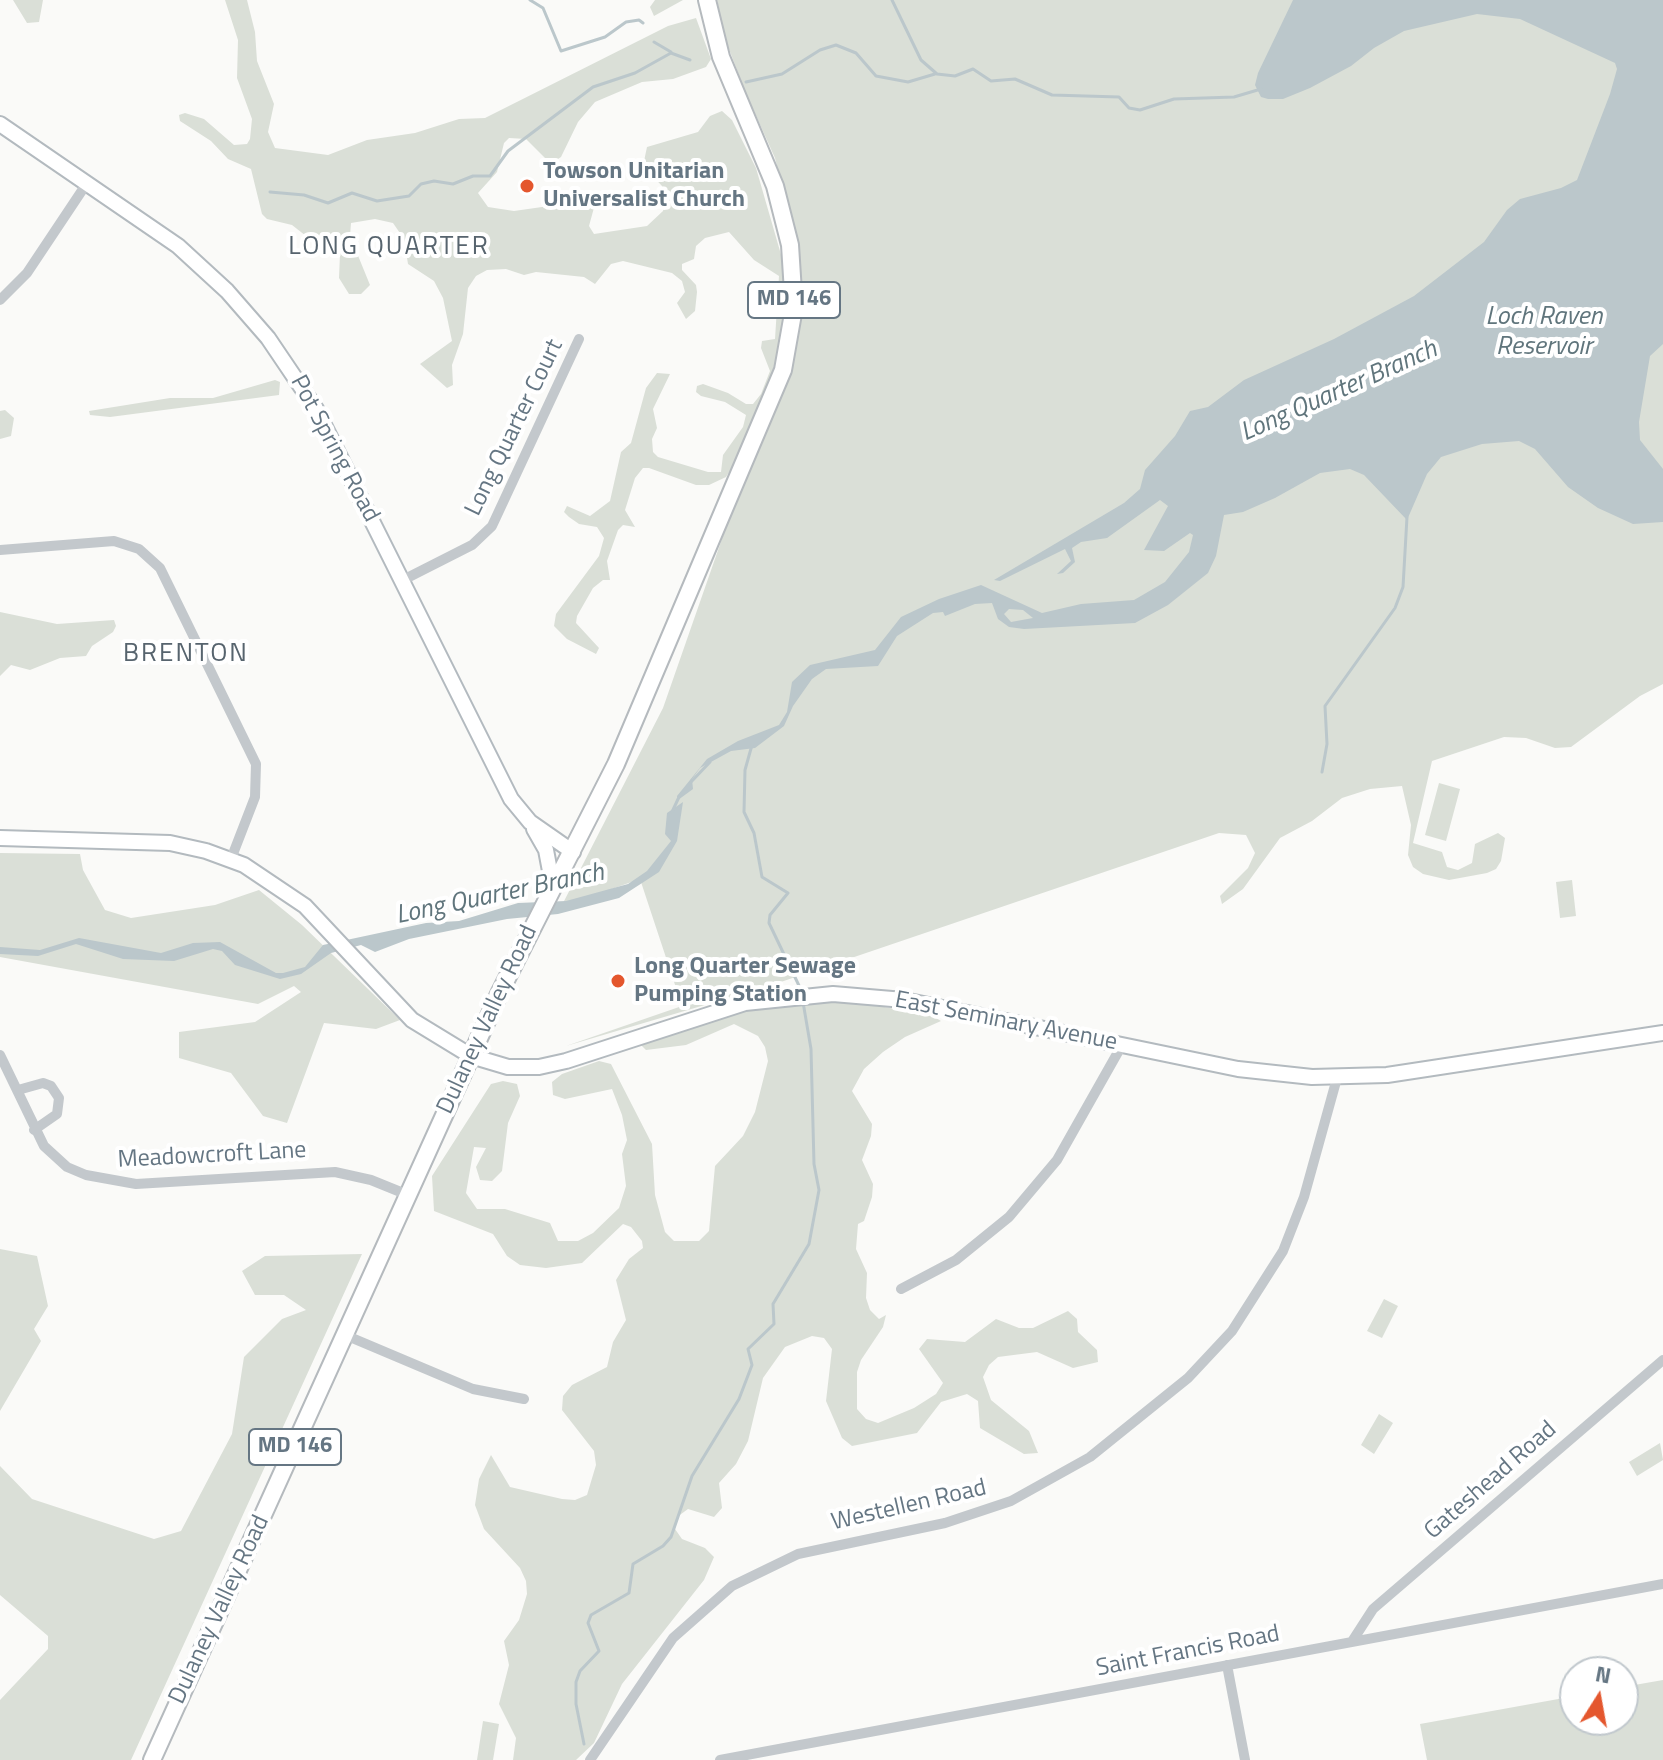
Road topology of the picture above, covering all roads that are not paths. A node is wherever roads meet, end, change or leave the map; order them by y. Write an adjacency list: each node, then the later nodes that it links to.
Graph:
1 (707, 0): 10 (main road, Dulaney Valley Road / MD 146)
2 (0, 124): 3 (street, Pot Spring Road)
3 (87, 183): 4 (street); 7 (street, Pot Spring Road)
4 (0, 300)
5 (579, 339): 7 (street, Long Quarter Court)
6 (0, 550): 11 (street)
7 (403, 580): 8 (street, Pot Spring Road)
8 (530, 822): 10 (street, Pot Spring Road); 12 (street)
9 (0, 838): 11 (street, East Seminary Avenue)
10 (573, 852): 12 (main road, Dulaney Valley Road / MD 146)
11 (231, 859): 16 (street, East Seminary Avenue)
12 (550, 894): 16 (main road, Dulaney Valley Road / MD 146)
13 (1663, 1033): 17 (street, East Seminary Avenue)
14 (1122, 1045): 16 (street, East Seminary Avenue); 17 (street, East Seminary Avenue); 21 (street)
15 (0, 1055): 18 (street, Meadowcroft Lane)
16 (471, 1056): 20 (main road, Dulaney Valley Road / MD 146)
17 (1337, 1078): 29 (street, Westellen Road)
18 (18, 1090): 19 (street, Meadowcroft Lane); 19 (street)
19 (34, 1130): 20 (street, Meadowcroft Lane)
20 (408, 1195): 22 (main road, Dulaney Valley Road / MD 146)
21 (901, 1289)
22 (345, 1335): 24 (street); 28 (main road, Dulaney Valley Road / MD 146)
23 (1663, 1360): 26 (street, Gateshead Road)
24 (524, 1399)
25 (1663, 1584): 26 (street, Saint Francis Road)
26 (1353, 1640): 27 (street, Saint Francis Road)
27 (1227, 1665): 30 (street, Saint Francis Road); 31 (street)
28 (152, 1760)
29 (590, 1760)
30 (720, 1760)
31 (1245, 1760)

